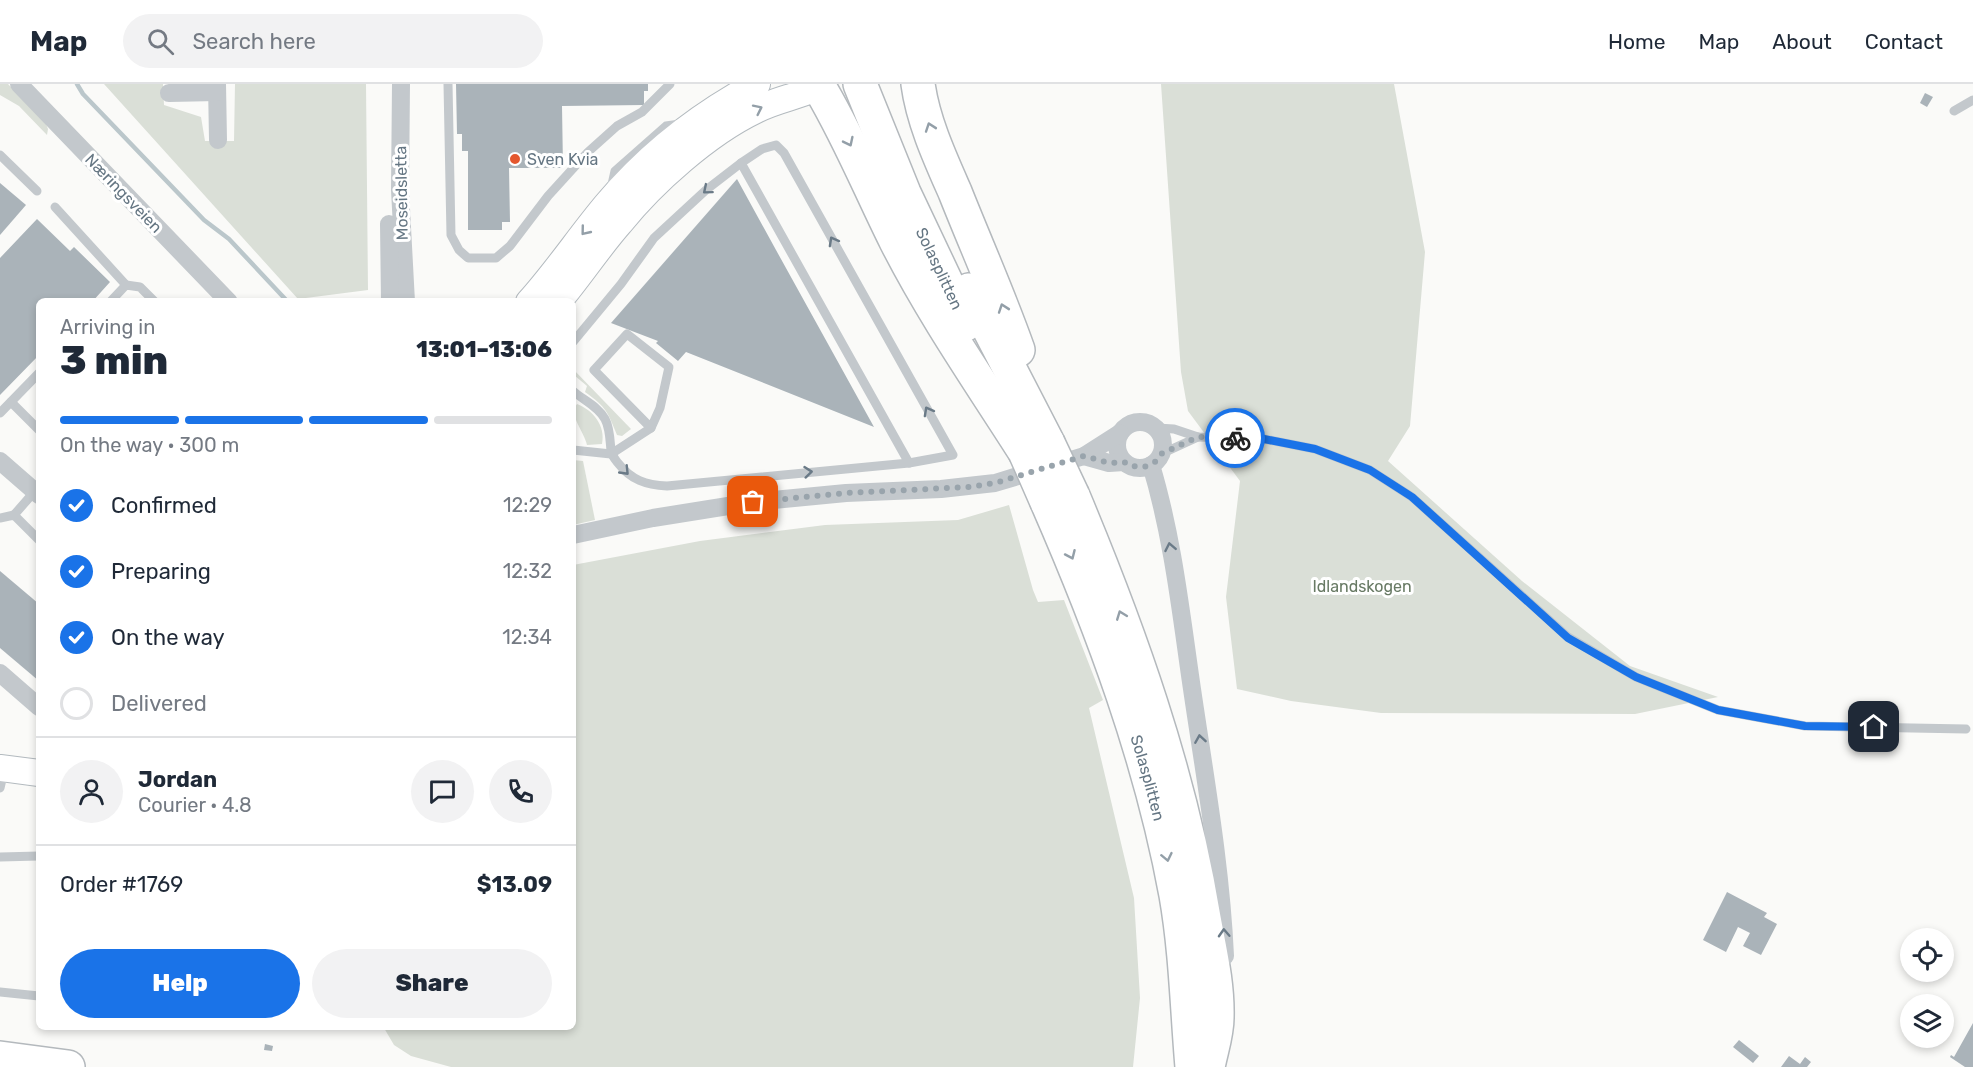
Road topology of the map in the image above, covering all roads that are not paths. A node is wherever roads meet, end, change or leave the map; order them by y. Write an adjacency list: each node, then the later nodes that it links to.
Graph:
1 (19, 84): 22 (street, Næringsveien)
2 (390, 84): 23 (street, Moseidsletta)
3 (401, 84): 24 (street, Moseidsletta)
4 (448, 84): 5 (lane)
5 (670, 84)
6 (918, 84): 37 (highway, one-way to 6)
7 (815, 87): 11 (street); 26 (street, one-way to 7); 37 (highway, one-way to 37)
8 (217, 88): 10 (street); 14 (street)
9 (747, 88): 25 (street, one-way to 25)
10 (169, 93)
11 (871, 94): 37 (highway, Solasplitten)
12 (1973, 100): 13 (lane)
13 (1954, 111)
14 (218, 140)
15 (0, 155): 17 (lane)
16 (741, 163): 27 (lane, one-way to 27); 44 (lane); 44 (lane, one-way to 16)
17 (37, 191)
18 (55, 207): 19 (lane)
19 (126, 285): 20 (lane); 21 (lane)
20 (114, 298)
21 (151, 298)
22 (225, 298)
23 (390, 298)
24 (406, 298)
25 (532, 298)
26 (561, 298)
27 (576, 338)
28 (36, 376): 30 (lane)
29 (576, 393): 39 (lane)
30 (11, 402): 31 (lane); 32 (lane)
31 (0, 413)
32 (36, 427)
33 (651, 428): 33 (lane); 39 (lane)
34 (1156, 428): 35 (street); 36 (lane); 41 (street)
35 (1120, 433): 40 (street); 43 (street)
36 (1198, 437): 41 (lane); 54 (lane)
37 (1036, 447): 47 (highway, bridge)
38 (576, 450): 39 (lane)
39 (612, 454): 44 (lane, one-way to 44)
40 (1084, 456): 43 (street); 50 (street)
41 (1156, 460): 43 (street); 61 (street, one-way to 41)
42 (0, 461): 45 (street)
43 (1124, 462)
44 (909, 463)
45 (36, 492)
46 (36, 494): 48 (lane)
47 (1060, 499): 61 (highway, Solasplitten, one-way to 61); 61 (highway, Solasplitten, one-way to 47)
48 (14, 515): 49 (lane); 51 (lane)
49 (0, 518)
50 (576, 534)
51 (36, 537)
52 (0, 674): 53 (street)
53 (36, 704)
54 (1966, 729)
55 (36, 773): 56 (street)
56 (2, 775)
57 (0, 856): 58 (lane)
58 (36, 856)
59 (0, 992): 60 (lane)
60 (36, 996)
61 (1207, 1010): 64 (highway); 65 (highway, Solasplitten); 66 (highway, Solasplitten); 67 (highway)
62 (0, 1058): 63 (highway)
63 (68, 1067)
64 (1181, 1067)
65 (1192, 1067)
66 (1208, 1067)
67 (1226, 1067)

